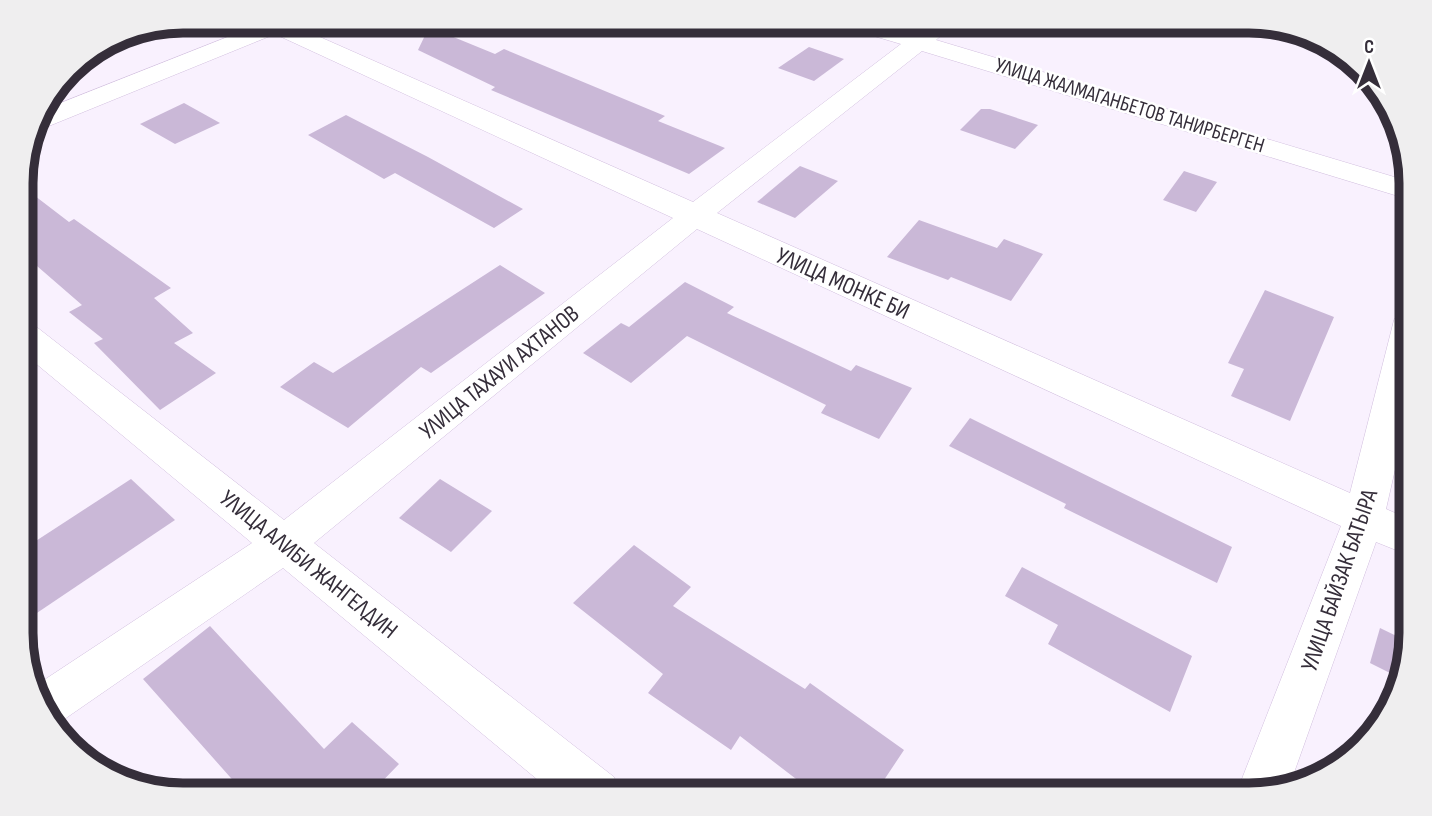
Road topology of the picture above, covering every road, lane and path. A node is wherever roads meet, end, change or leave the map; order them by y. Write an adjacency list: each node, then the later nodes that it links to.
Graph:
1 (259, 33): 5 (street)
2 (301, 33): 7 (street, УЛИЦА МОНКЕ БИ)
3 (929, 33): 7 (street, УЛИЦА ТАХАУИ АХТАНОВ)
4 (938, 33): 6 (street, УЛИЦА ЖАЛМАГАНБЕТОВ ТАНИРБЕРГЕН)
5 (49, 116)
6 (1398, 187)
7 (695, 215): 10 (street, УЛИЦА МОНКЕ БИ); 12 (street, УЛИЦА ТАХАУИ АХТАНОВ)
8 (33, 342): 12 (street, УЛИЦА АЛИБИ ЖАНГЕЛДИН)
9 (1398, 375): 10 (street, УЛИЦА БАЙЗАК БАТЫРА)
10 (1364, 519): 11 (street, УЛИЦА МОНКЕ БИ); 14 (street, УЛИЦА БАЙЗАК БАТЫРА)
11 (1398, 534)
12 (284, 544): 13 (street, УЛИЦА ТАХАУИ АХТАНОВ); 15 (street, УЛИЦА АЛИБИ ЖАНГЕЛДИН)
13 (51, 703)
14 (1266, 781)
15 (581, 783)

